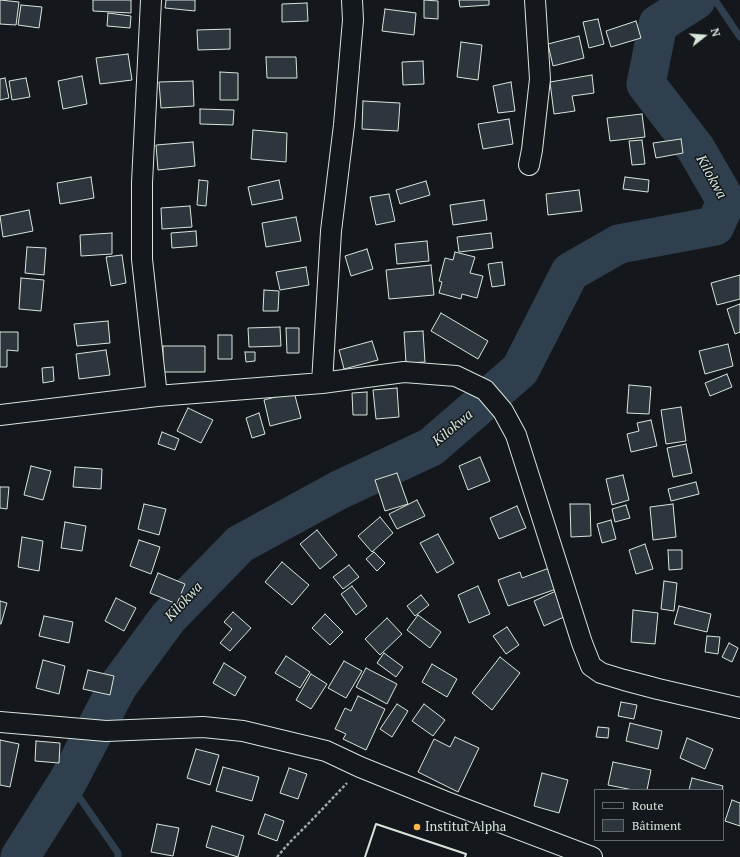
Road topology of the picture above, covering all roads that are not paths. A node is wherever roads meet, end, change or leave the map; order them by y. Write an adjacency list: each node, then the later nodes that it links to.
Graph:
1 (152, 0): 6 (street)
2 (352, 0): 5 (street)
3 (535, 0): 4 (street)
4 (529, 165)
5 (322, 383): 6 (street); 8 (street)
6 (157, 396): 7 (street)
7 (0, 415)
8 (740, 708)
9 (0, 722): 10 (street)
10 (592, 857)

